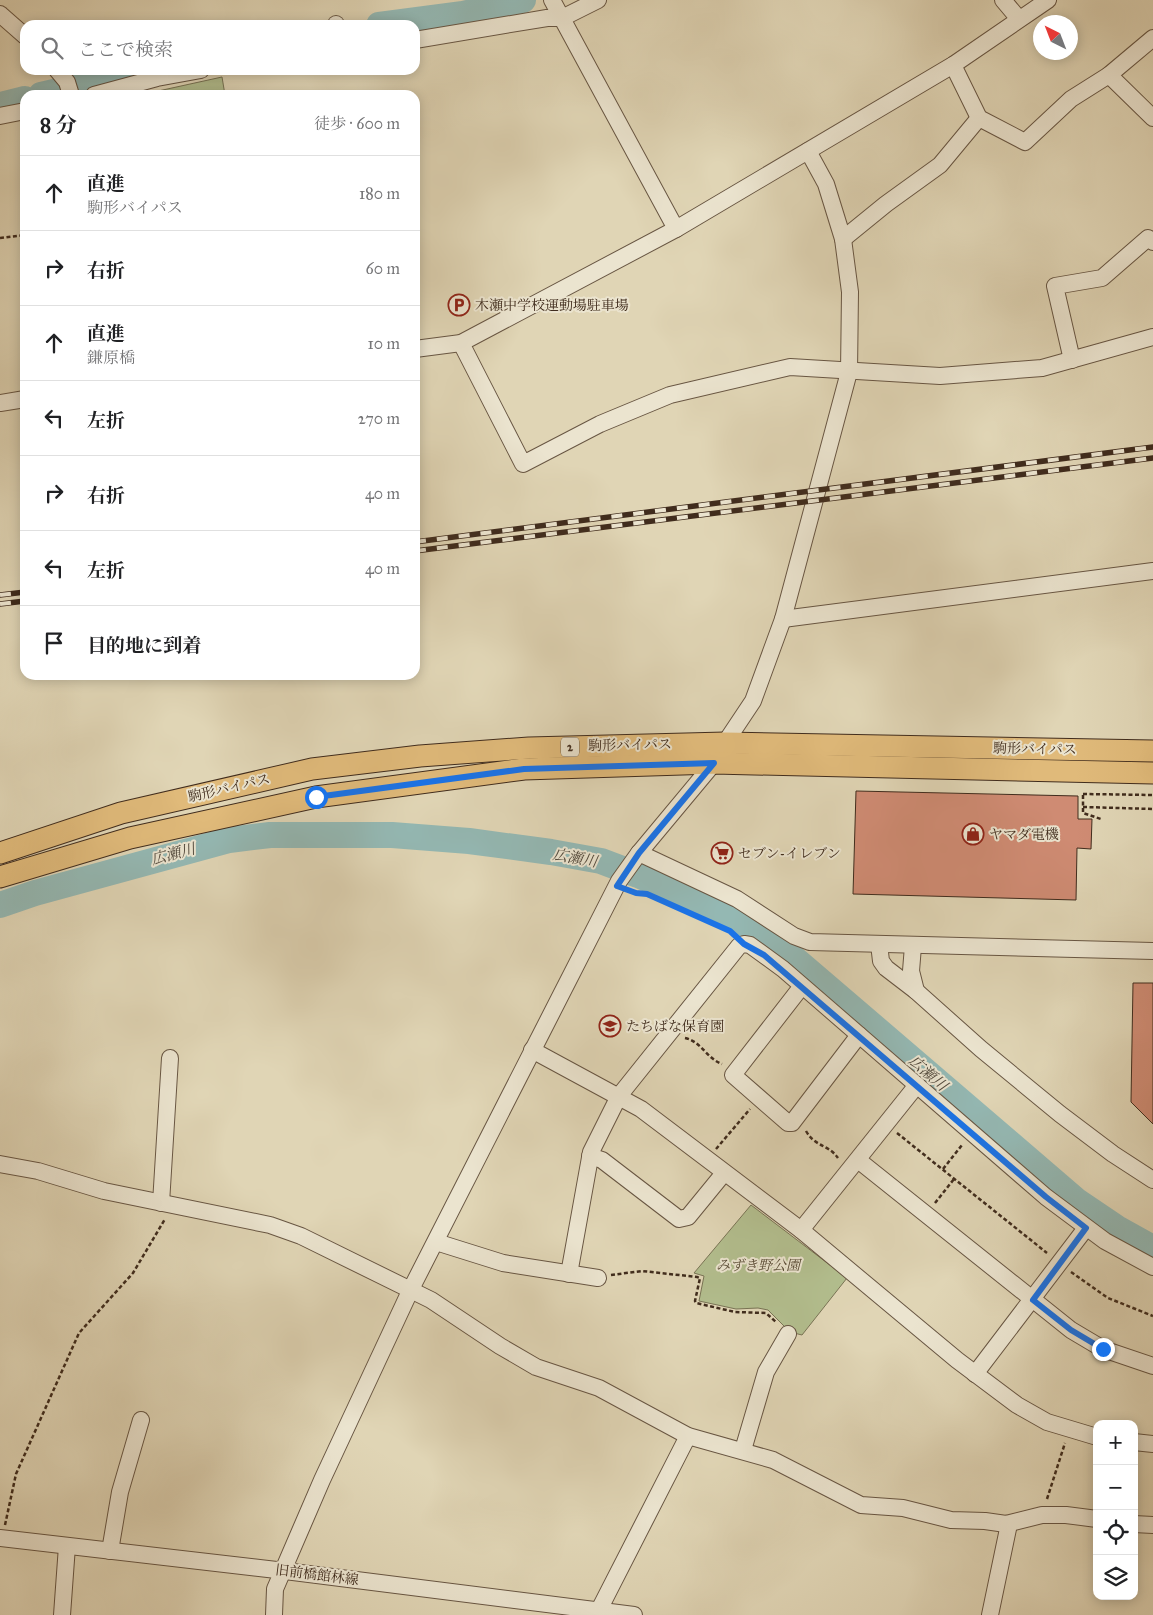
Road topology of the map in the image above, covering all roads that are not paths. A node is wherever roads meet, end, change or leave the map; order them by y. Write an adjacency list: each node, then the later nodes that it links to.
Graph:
1 (552, 0): 6 (street)
2 (598, 0): 6 (street)
3 (1003, 0): 7 (street)
4 (1048, 0): 7 (street)
5 (0, 14): 8 (street)
6 (562, 18): 10 (street); 20 (street)
7 (1019, 19): 11 (street)
8 (20, 32)
9 (1153, 38): 13 (street)
10 (420, 39)
11 (953, 65): 17 (street); 19 (street)
12 (174, 75): 14 (street)
13 (1110, 75): 17 (street); 18 (street)
14 (113, 90)
15 (20, 111): 16 (street)
16 (0, 116)
17 (979, 118): 21 (street)
18 (1153, 118)
19 (808, 151): 20 (street); 21 (street)
20 (676, 229): 24 (street)
21 (843, 239): 27 (street)
22 (1153, 242): 26 (street)
23 (1153, 337): 26 (street)
24 (462, 343): 25 (street); 27 (street)
25 (420, 348)
26 (1072, 360): 27 (street)
27 (849, 372): 31 (street)
28 (20, 401): 29 (street)
29 (0, 403)
30 (1153, 571): 31 (street)
31 (783, 619): 32 (street)
32 (725, 743): 33 (main road, 駒形バイパス / 2); 34 (street); 36 (main road, 駒形バイパス / 2)
33 (1153, 751)
34 (714, 763): 35 (main road, 駒形バイパス / 2); 37 (street); 38 (main road, 駒形バイパス / 2)
35 (1153, 773)
36 (0, 853)
37 (637, 857): 39 (street); 45 (street)
38 (0, 877)
39 (879, 944): 40 (street); 43 (street)
40 (913, 946): 41 (street); 43 (street)
41 (1153, 951)
42 (802, 986): 44 (street); 44 (street); 48 (street)
43 (916, 991): 53 (street)
44 (858, 1035): 47 (street)
45 (532, 1050): 48 (street); 57 (street)
46 (170, 1058): 54 (street)
47 (917, 1085): 50 (street); 55 (street)
48 (619, 1096): 49 (street); 52 (street)
49 (590, 1156): 52 (street); 59 (street)
50 (858, 1160): 56 (street); 62 (street)
51 (0, 1164): 54 (street)
52 (724, 1173): 56 (street)
53 (1153, 1180)
54 (168, 1204): 61 (street)
55 (1086, 1228): 58 (street); 62 (street)
56 (801, 1230): 65 (street)
57 (436, 1242): 59 (street); 61 (street)
58 (1153, 1267)
59 (569, 1274): 60 (street)
60 (598, 1278)
61 (411, 1289): 67 (street); 79 (street)
62 (1033, 1300): 64 (street); 65 (street)
63 (788, 1334): 71 (street)
64 (1153, 1366)
65 (975, 1374): 68 (street)
66 (141, 1420): 78 (street)
67 (688, 1436): 71 (street); 81 (street)
68 (1093, 1436)
69 (1138, 1442): 70 (street)
70 (1153, 1444)
71 (743, 1450): 73 (street)
72 (1093, 1518): 73 (street)
73 (1009, 1524): 85 (street)
74 (1138, 1524): 75 (street)
75 (1153, 1525)
76 (1, 1538): 77 (street, 旧前橋館林線)
77 (68, 1546): 78 (street, 旧前橋館林線); 82 (street)
78 (110, 1551): 79 (street, 旧前橋館林線)
79 (285, 1571): 80 (street, 旧前橋館林線); 83 (street)
80 (529, 1608): 81 (street, 旧前橋館林線)
81 (599, 1610): 84 (street, 旧前橋館林線)
82 (62, 1615)
83 (274, 1615)
84 (634, 1615)
85 (990, 1615)

